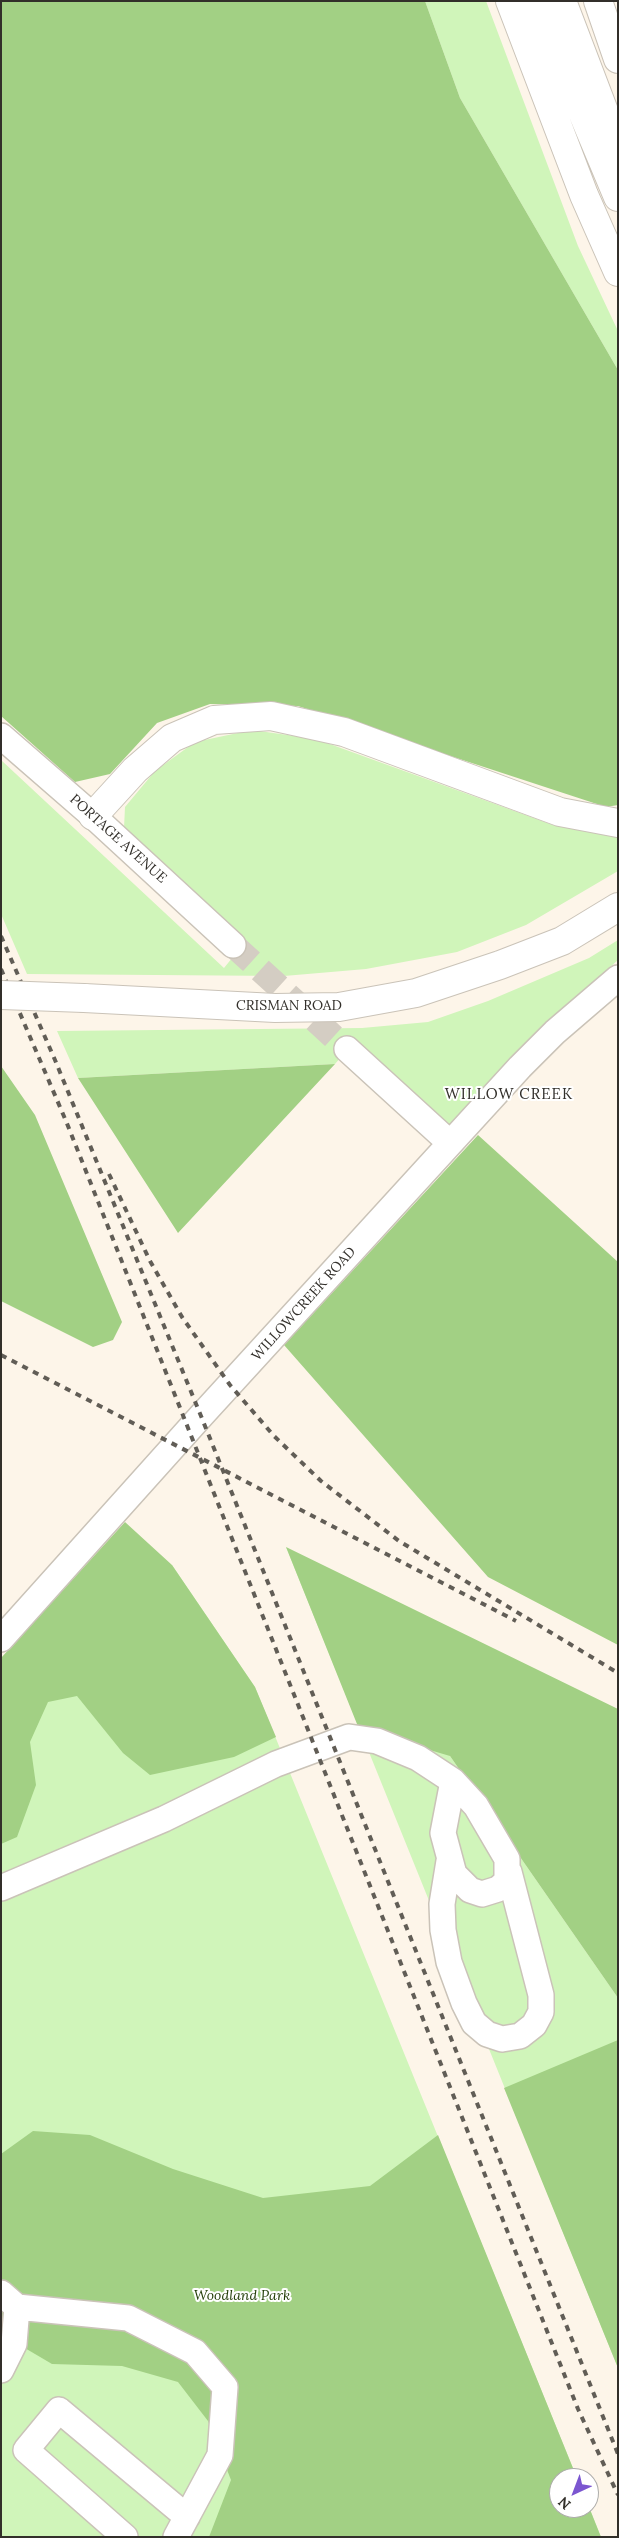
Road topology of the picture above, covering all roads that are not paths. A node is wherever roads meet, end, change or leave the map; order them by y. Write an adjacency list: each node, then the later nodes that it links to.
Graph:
1 (510, 1): 8 (main road)
2 (539, 1): 7 (main road)
3 (562, 1): 6 (main road)
4 (598, 1): 5 (main road)
5 (618, 59)
6 (618, 148)
7 (618, 197)
8 (618, 272)
9 (1, 736): 10 (street, PORTAGE AVENUE)
10 (93, 816): 11 (main road); 13 (street, PORTAGE AVENUE)
11 (618, 823)
12 (618, 907): 15 (main road, CRISMAN ROAD, bridge)
13 (234, 945)
14 (618, 978): 17 (street, WILLOWCREEK ROAD)
15 (1, 995)
16 (347, 1049): 17 (street)
17 (450, 1143): 18 (street, WILLOWCREEK ROAD)
18 (2, 1637)
19 (453, 1782): 20 (street); 21 (street); 22 (street)
20 (449, 1862): 21 (street); 21 (street)
21 (509, 1872)
22 (1, 1888)
23 (9, 2300): 24 (street); 25 (street)
24 (1, 2370)
25 (181, 2527): 26 (street)
26 (125, 2537)

